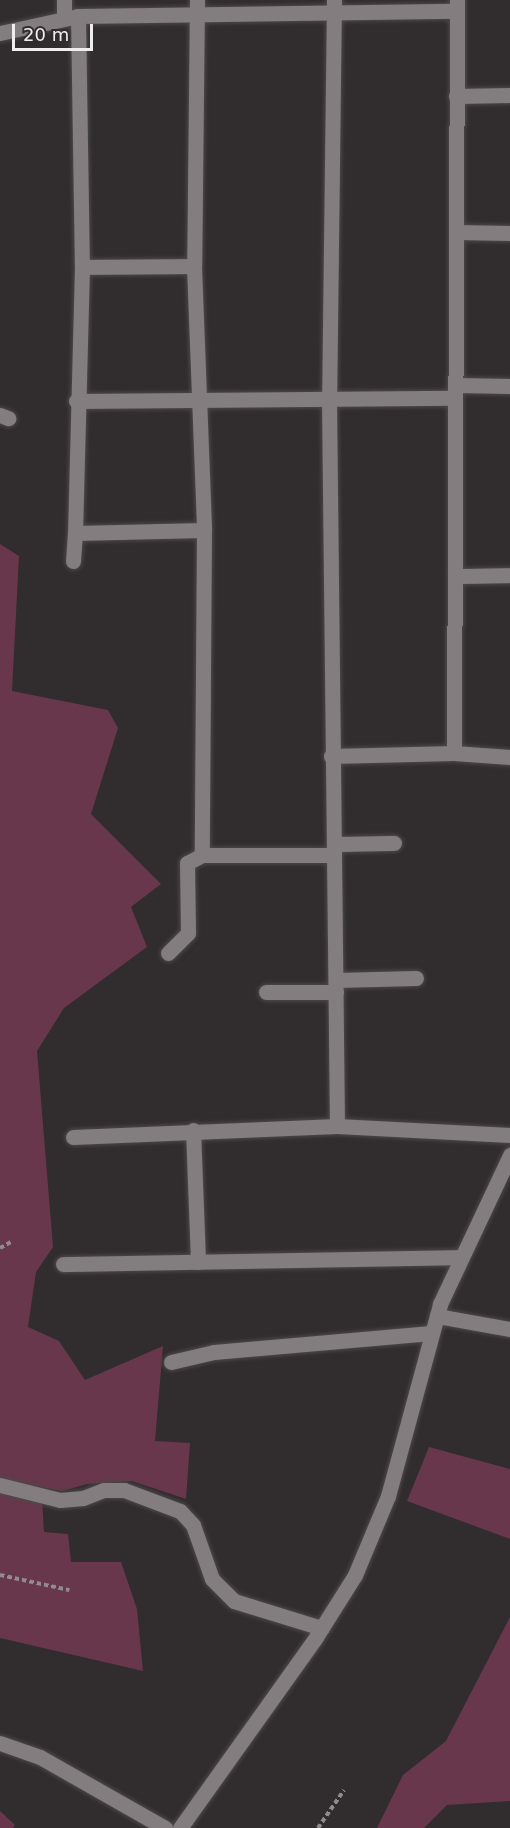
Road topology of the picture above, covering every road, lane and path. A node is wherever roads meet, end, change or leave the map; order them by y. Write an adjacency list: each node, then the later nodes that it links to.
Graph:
1 (64, 0): 5 (street)
2 (457, 5): 4 (street); 8 (street)
3 (197, 7): 4 (street); 5 (street); 11 (street)
4 (334, 7): 16 (street)
5 (71, 17): 6 (street); 12 (street)
6 (0, 33)
7 (510, 95): 8 (street)
8 (456, 96): 9 (street)
9 (456, 232): 10 (street); 14 (street)
10 (510, 233)
11 (194, 266): 12 (street); 15 (street)
12 (81, 267): 17 (street)
13 (510, 386): 14 (street)
14 (455, 392): 16 (street); 22 (street)
15 (198, 399): 16 (street); 17 (street); 18 (street)
16 (329, 399): 24 (street)
17 (76, 401): 19 (street)
18 (204, 530): 19 (street); 28 (street)
19 (75, 533): 20 (street)
20 (74, 561)
21 (510, 575): 22 (street)
22 (455, 576): 23 (street)
23 (454, 753): 24 (street); 25 (street)
24 (331, 756): 27 (street)
25 (510, 756)
26 (394, 843): 27 (street)
27 (334, 850): 28 (street); 31 (street)
28 (202, 855): 29 (street)
29 (168, 953)
30 (416, 978): 31 (street)
31 (336, 986): 32 (street); 33 (street)
32 (266, 992)
33 (337, 1126): 34 (street); 35 (street)
34 (193, 1130): 36 (street); 41 (street)
35 (510, 1135)
36 (73, 1137)
37 (510, 1155): 40 (street)
38 (11, 1242): 39 (path)
39 (0, 1248)
40 (460, 1257): 41 (street); 43 (street)
41 (198, 1262): 42 (street)
42 (63, 1263)
43 (437, 1317): 44 (street); 45 (street)
44 (510, 1329)
45 (431, 1334): 46 (street); 50 (street)
46 (171, 1362)
47 (0, 1485): 50 (street)
48 (0, 1575): 49 (path)
49 (69, 1590)
50 (322, 1628): 54 (street)
51 (0, 1743): 53 (street)
52 (344, 1790): 55 (path)
53 (165, 1828)
54 (180, 1828)
55 (318, 1828)

